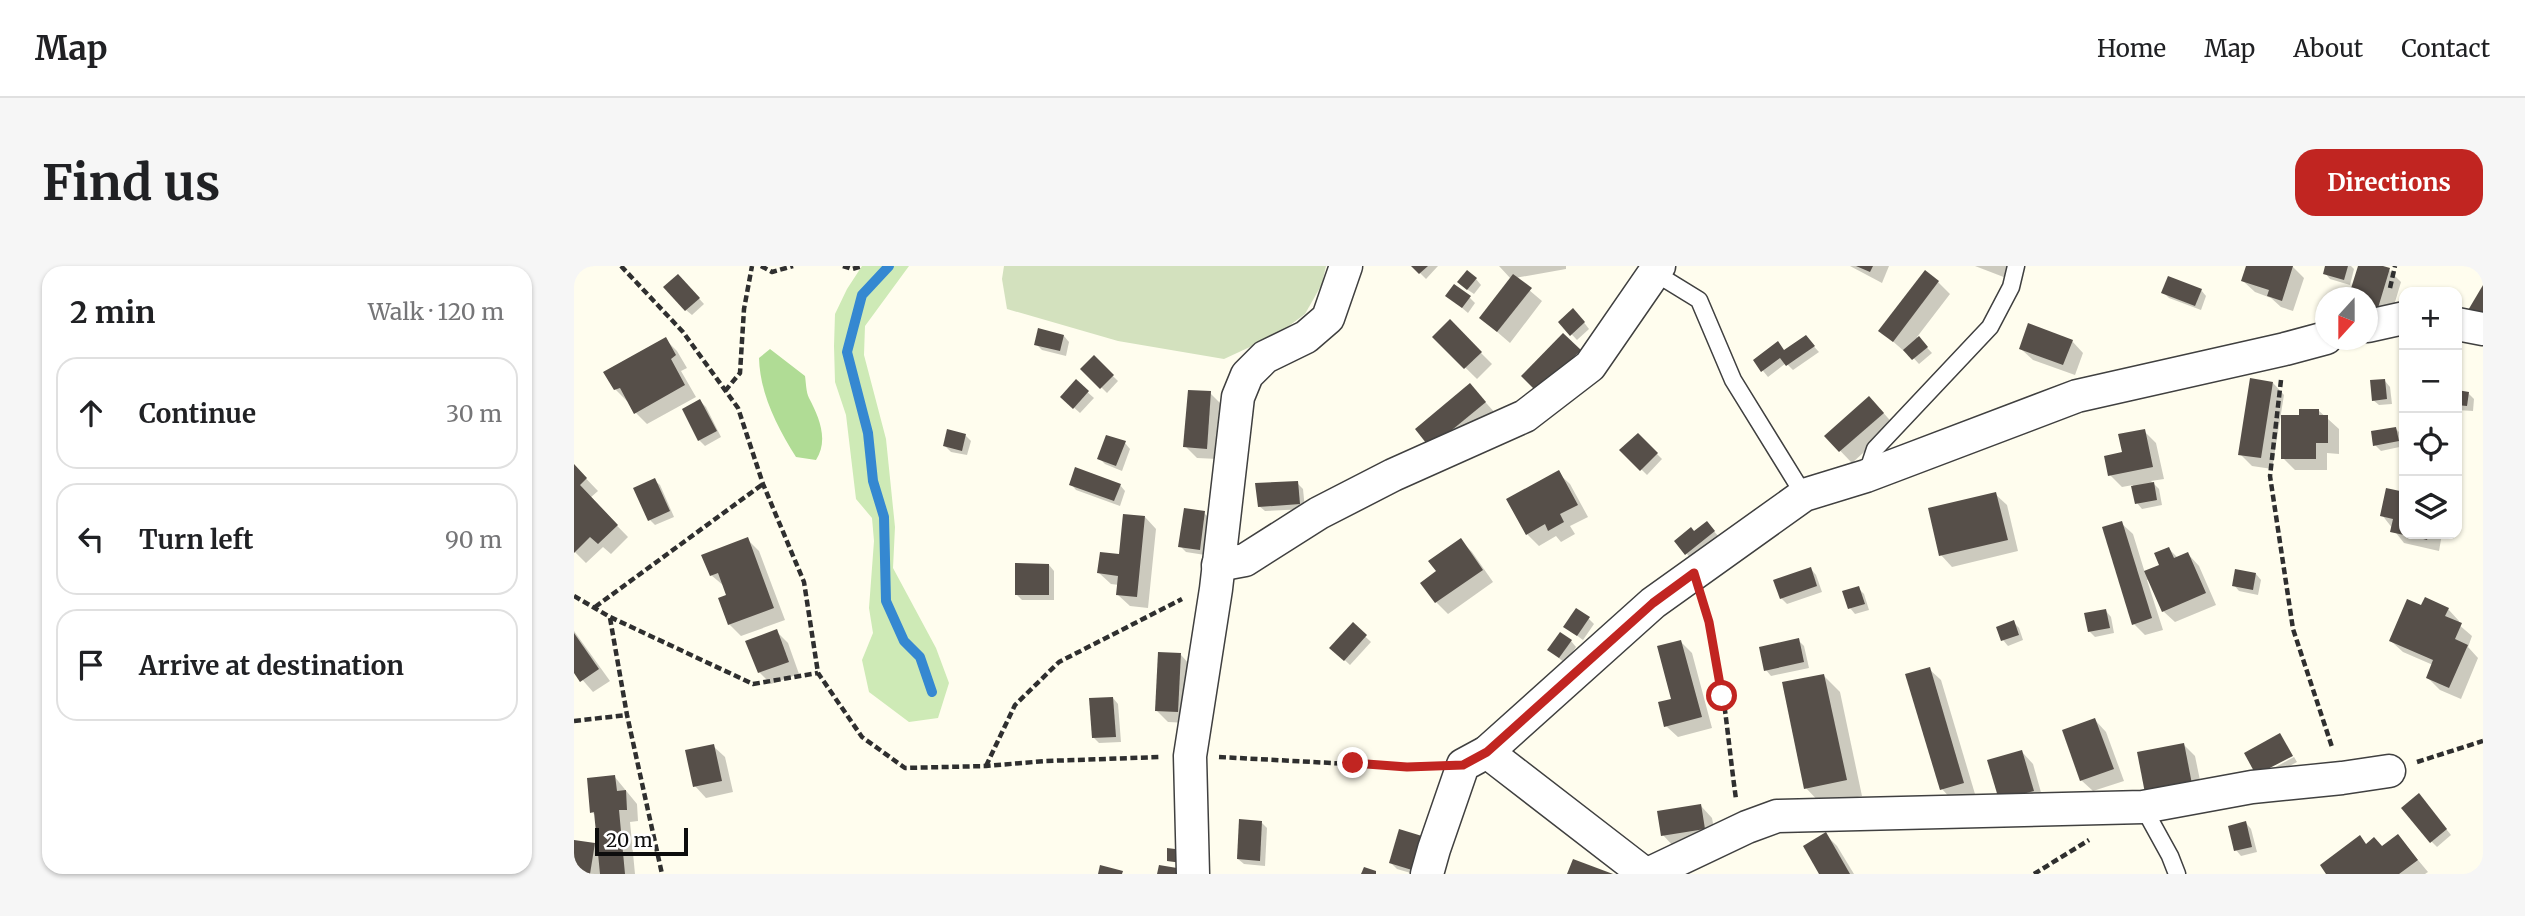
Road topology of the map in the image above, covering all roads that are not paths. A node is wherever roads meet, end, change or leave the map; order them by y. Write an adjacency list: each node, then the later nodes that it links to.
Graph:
1 (1346, 266): 11 (street)
2 (2016, 266): 9 (lane)
3 (1657, 269): 10 (lane); 11 (street)
4 (2399, 319): 5 (street)
5 (2378, 324)
6 (2462, 325): 7 (street)
7 (2483, 329)
8 (2315, 341): 9 (street)
9 (1866, 476): 10 (street)
10 (1804, 495): 12 (street)
11 (1217, 577): 15 (street)
12 (1475, 758): 16 (street); 17 (street)
13 (2389, 771): 14 (street)
14 (2131, 807): 17 (street); 18 (lane)
15 (1193, 874)
16 (1427, 874)
17 (1646, 874)
18 (2177, 874)

